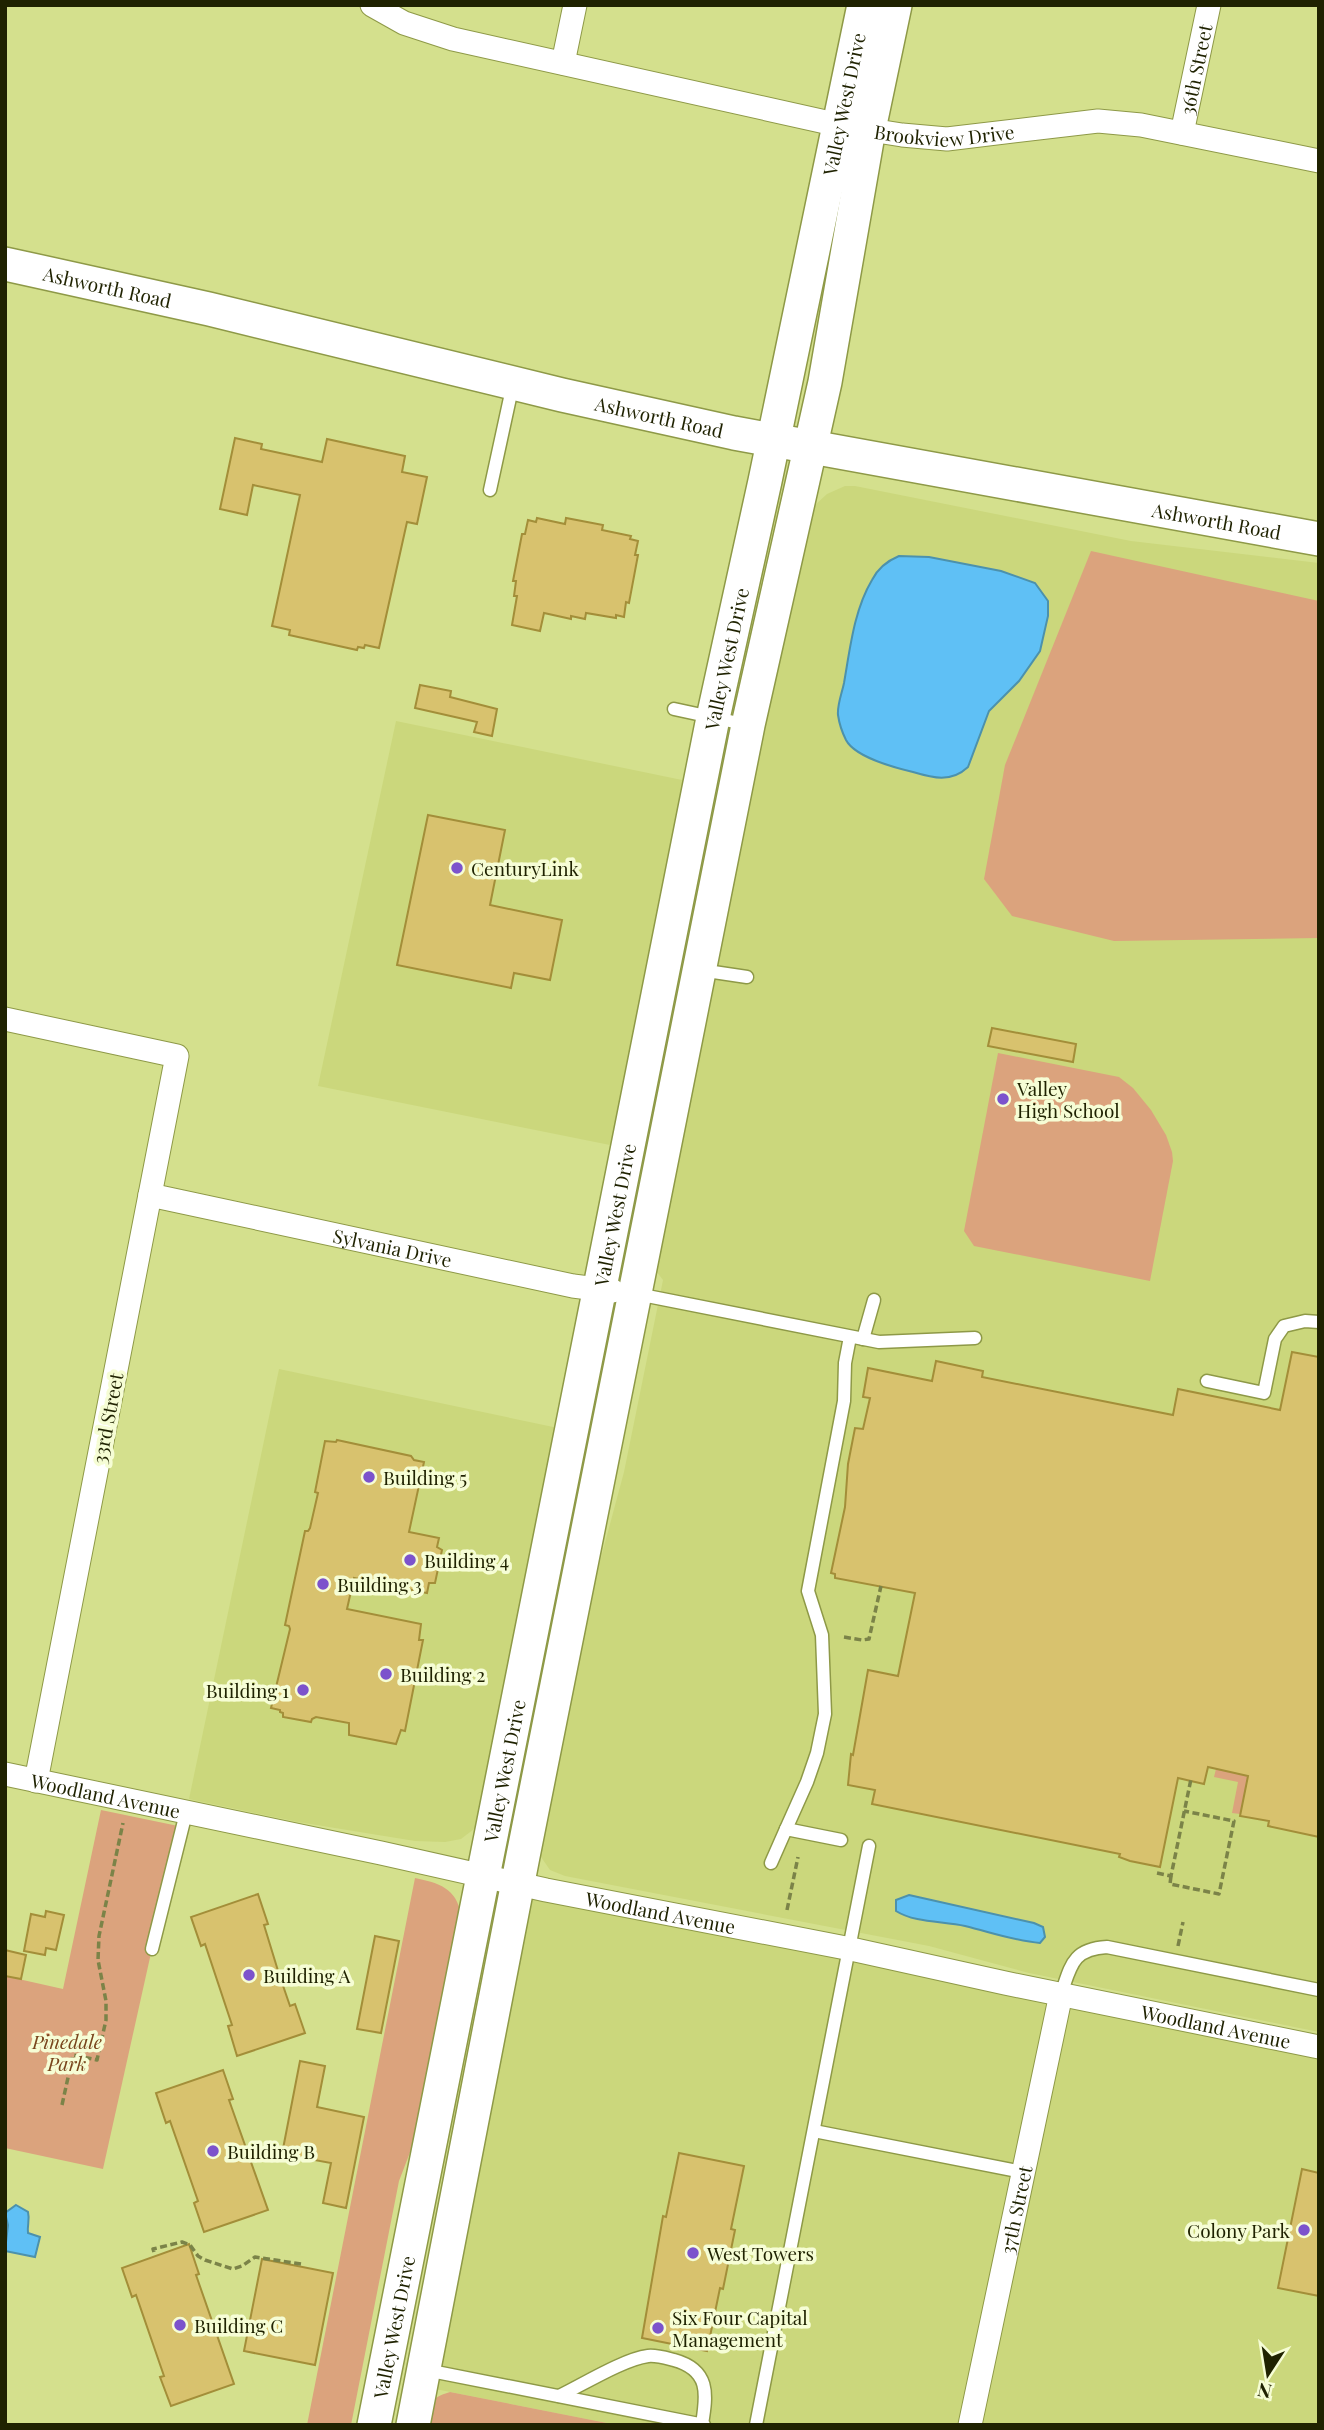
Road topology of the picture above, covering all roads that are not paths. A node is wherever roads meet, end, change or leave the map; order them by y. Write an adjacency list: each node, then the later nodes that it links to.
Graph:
1 (372, 5): 6 (street, Brookview Drive)
2 (575, 5): 6 (street)
3 (864, 5): 7 (main road, Valley West Drive)
4 (895, 5): 7 (main road, Valley West Drive)
5 (1209, 5): 8 (street, 36th Street)
6 (563, 63): 7 (street, Brookview Drive)
7 (854, 127): 8 (street, Brookview Drive); 12 (main road, Valley West Drive); 13 (main road, Valley West Drive)
8 (1182, 133): 9 (street, Brookview Drive)
9 (1319, 161)
10 (5, 264): 11 (main road, Ashworth Road)
11 (513, 383): 12 (main road, Ashworth Road); 14 (lane)
12 (774, 440): 13 (main road, Ashworth Road); 17 (main road, Valley West Drive)
13 (811, 447): 15 (main road, Ashworth Road); 18 (main road, Valley West Drive)
14 (490, 490)
15 (1319, 539)
16 (674, 709): 17 (lane)
17 (713, 718): 18 (lane); 23 (main road, Valley West Drive)
18 (748, 725): 19 (main road, Valley West Drive)
19 (700, 970): 20 (lane); 24 (main road, Valley West Drive)
20 (747, 976)
21 (5, 1019): 22 (street, 33rd Street)
22 (150, 1195): 23 (street, Sylvania Drive); 31 (street, 33rd Street)
23 (597, 1290): 24 (street, Sylvania Drive); 37 (main road, Valley West Drive)
24 (636, 1293): 27 (lane); 38 (main road, Valley West Drive)
25 (874, 1300): 27 (lane)
26 (1319, 1322): 29 (lane)
27 (856, 1338): 28 (lane); 33 (lane)
28 (975, 1338)
29 (1207, 1381)
30 (5, 1774): 31 (street, Woodland Avenue)
31 (36, 1781): 32 (street, Woodland Avenue)
32 (186, 1813): 37 (street, Woodland Avenue); 39 (lane)
33 (786, 1829): 34 (lane); 36 (lane)
34 (841, 1840)
35 (869, 1846): 40 (lane)
36 (771, 1863)
37 (481, 1875): 38 (street, Woodland Avenue); 48 (main road, Valley West Drive)
38 (518, 1884): 40 (street, Woodland Avenue); 46 (main road, Valley West Drive)
39 (152, 1949)
40 (851, 1949): 42 (street, Woodland Avenue); 44 (lane)
41 (1319, 1990): 42 (lane)
42 (1061, 1994): 43 (street, Woodland Avenue); 45 (street, 37th Street)
43 (1319, 2047)
44 (814, 2131): 45 (lane); 51 (lane)
45 (1024, 2172): 52 (street, 37th Street)
46 (423, 2370): 47 (lane); 49 (main road, Valley West Drive)
47 (559, 2396): 50 (lane); 50 (lane)
48 (374, 2425)
49 (413, 2425)
50 (703, 2425)
51 (756, 2425)
52 (970, 2425)

